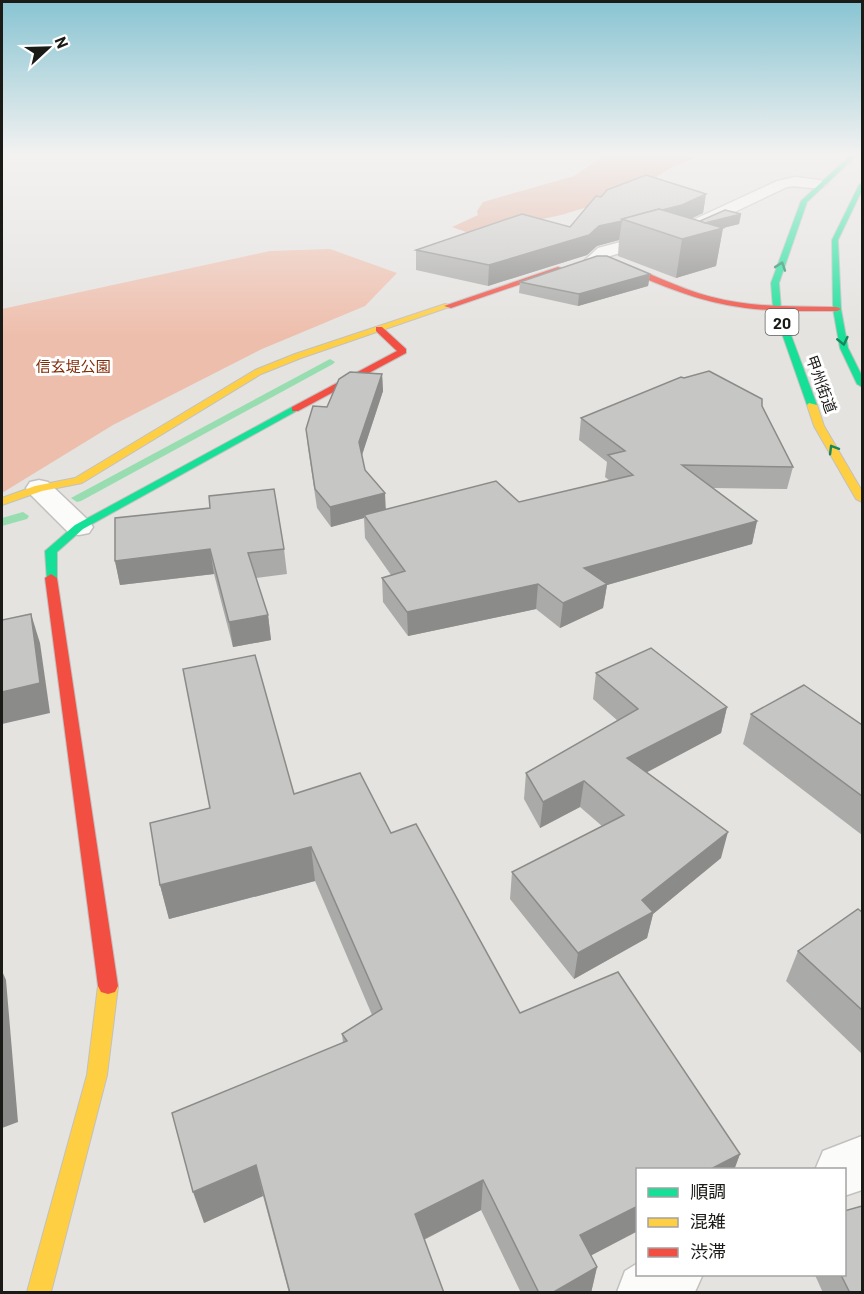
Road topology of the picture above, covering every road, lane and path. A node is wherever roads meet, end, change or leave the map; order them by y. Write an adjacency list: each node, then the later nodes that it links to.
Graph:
1 (715, 215): 4 (street)
2 (799, 215): 5 (main road, 甲州街道 / 20, one-way to 2)
3 (847, 215): 6 (main road, 甲州街道)
4 (583, 262): 5 (main road); 7 (main road)
5 (777, 308): 6 (main road); 10 (main road, 甲州街道 / 20, one-way to 5)
6 (837, 309): 8 (main road, 甲州街道, one-way to 8)
7 (379, 329): 9 (main road); 12 (main road)
8 (862, 384)
9 (39, 488): 11 (main road); 12 (street)
10 (862, 499)
11 (2, 502)
12 (79, 527): 16 (main road)
13 (862, 1163): 14 (street)
14 (846, 1169)
15 (672, 1276): 17 (street)
16 (39, 1293)
17 (646, 1293)

